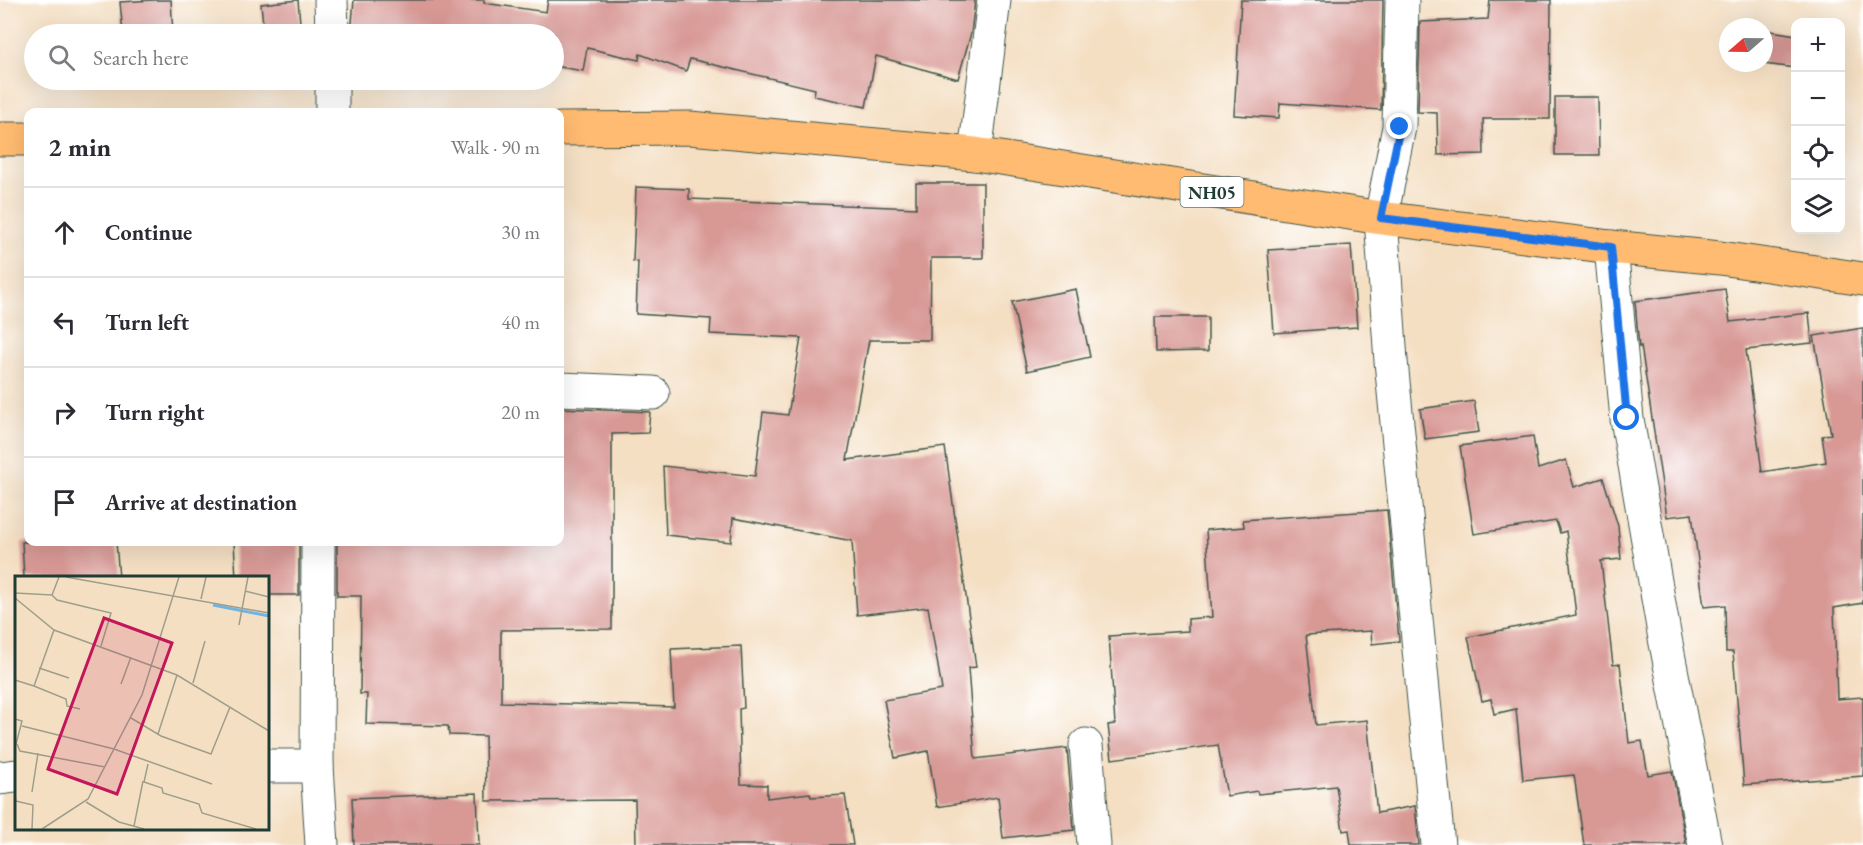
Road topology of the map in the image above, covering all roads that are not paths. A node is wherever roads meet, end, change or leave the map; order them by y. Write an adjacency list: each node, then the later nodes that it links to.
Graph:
1 (331, 0): 4 (street)
2 (994, 0): 10 (street)
3 (1402, 0): 11 (street)
4 (332, 24)
5 (332, 90): 6 (street)
6 (332, 108)
7 (564, 129): 10 (main road, NH05)
8 (0, 139): 9 (main road)
9 (24, 139)
10 (975, 154): 11 (main road, NH05)
11 (1381, 218): 12 (main road, NH05); 24 (street)
12 (1611, 247): 13 (main road, NH05); 25 (street)
13 (1863, 279)
14 (564, 389): 15 (street)
15 (653, 393)
16 (318, 546): 19 (street)
17 (1086, 745): 23 (street)
18 (268, 766): 19 (street)
19 (317, 766): 22 (street)
20 (15, 776): 21 (street)
21 (0, 778)
22 (322, 845)
23 (1094, 845)
24 (1438, 845)
25 (1705, 845)

